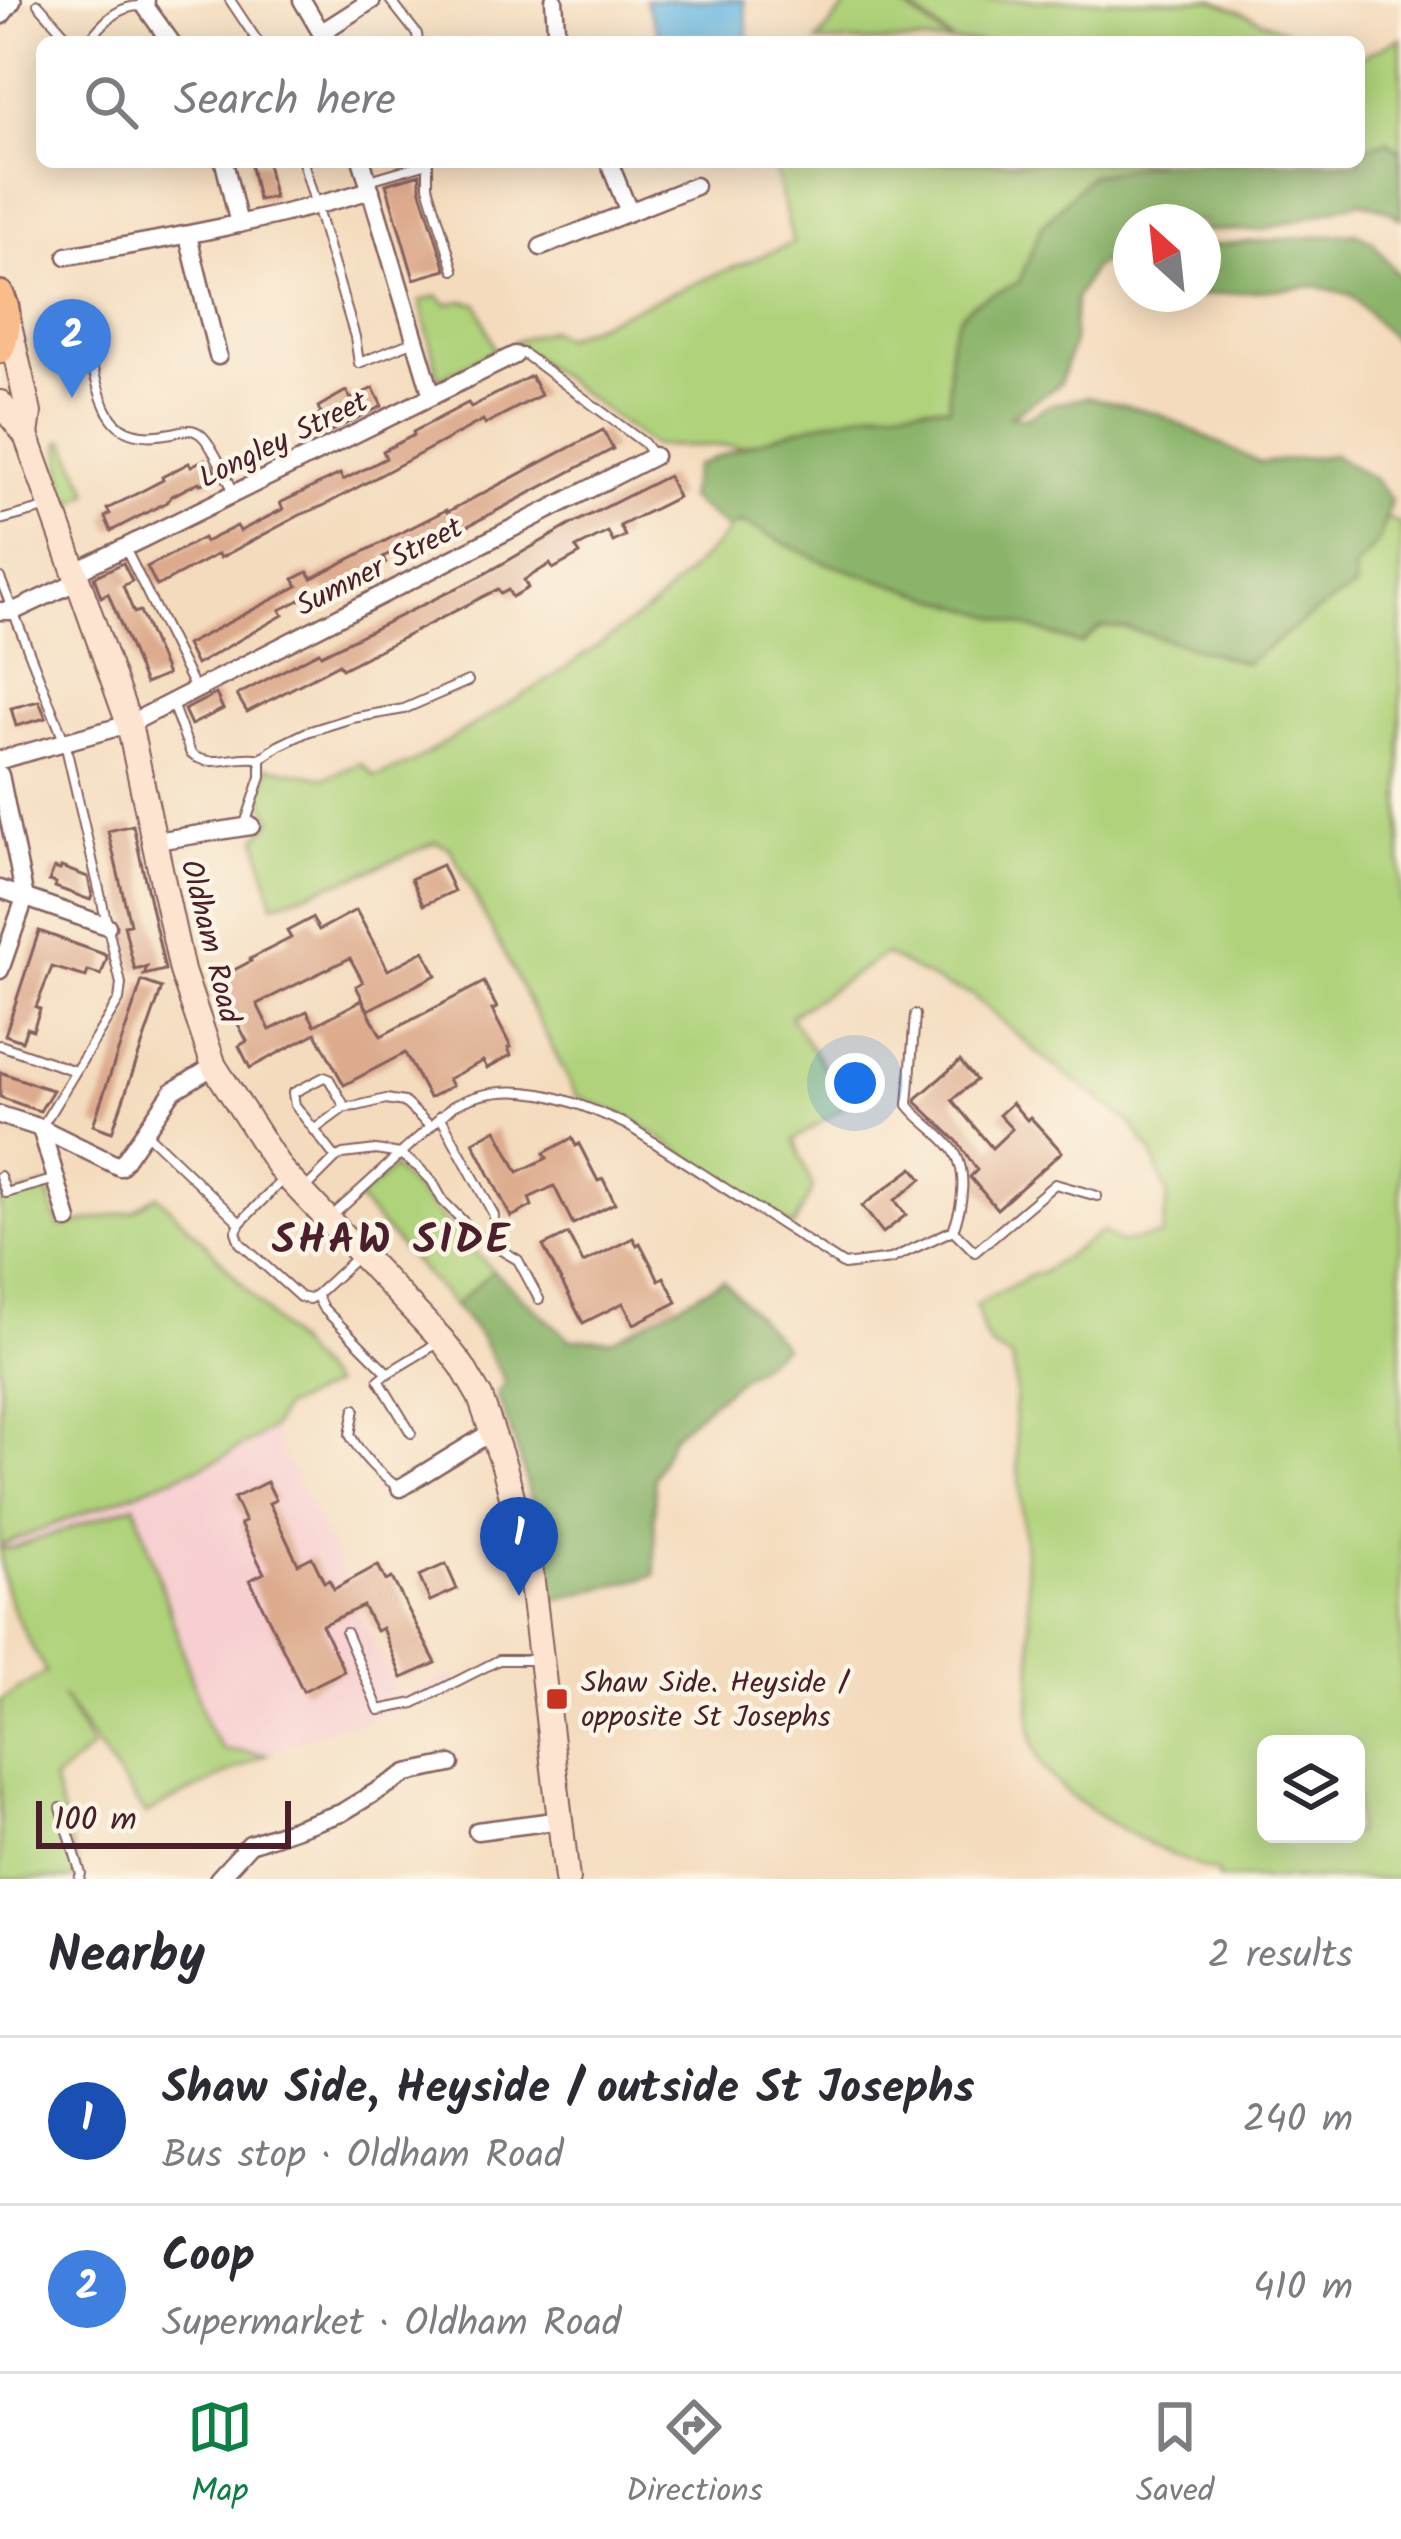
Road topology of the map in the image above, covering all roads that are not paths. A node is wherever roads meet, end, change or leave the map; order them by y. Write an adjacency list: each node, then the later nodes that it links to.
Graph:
1 (10, 0): 9 (street)
2 (230, 0): 13 (lane)
3 (302, 0): 14 (street)
4 (372, 0): 15 (street)
5 (390, 0): 16 (lane)
6 (554, 0): 17 (street)
7 (145, 3): 11 (lane); 12 (street)
8 (38, 4): 10 (lane)
9 (0, 13)
10 (67, 36)
11 (92, 36)
12 (167, 36)
13 (254, 36)
14 (323, 36)
15 (325, 36)
16 (417, 36)
17 (559, 36)
18 (225, 168): 28 (street)
19 (305, 168): 26 (lane)
20 (364, 168): 24 (street)
21 (415, 168): 24 (lane)
22 (428, 168): 32 (lane)
23 (611, 168): 27 (street)
24 (369, 185): 26 (street); 34 (street)
25 (695, 186): 27 (street)
26 (317, 206): 28 (street); 34 (lane)
27 (629, 212): 30 (street)
28 (239, 224): 29 (street)
29 (188, 236): 31 (street); 38 (street)
30 (541, 247)
31 (67, 256)
32 (454, 270)
33 (3, 305): 36 (main road); 41 (main road, Oldham Road)
34 (416, 340): 39 (street)
35 (86, 346): 43 (lane)
36 (0, 349)
37 (515, 355): 39 (street, Longley Street); 42 (lane)
38 (218, 356)
39 (432, 396): 43 (street, Longley Street)
40 (0, 403): 41 (main road, Oldham Road)
41 (26, 435): 44 (main road, Oldham Road)
42 (654, 456): 51 (street, Sumner Street)
43 (235, 493): 46 (street, Longley Street)
44 (51, 507): 45 (lane); 47 (main road, Oldham Road)
45 (0, 520)
46 (125, 548): 47 (street, Longley Street); 51 (lane)
47 (77, 576): 49 (street, Longley Street); 53 (main road, Oldham Road)
48 (0, 578): 49 (lane)
49 (7, 611): 54 (lane)
50 (468, 681): 55 (lane)
51 (196, 690): 52 (street, Sumner Street)
52 (172, 703): 53 (street, Sumner Street); 55 (lane)
53 (129, 724): 54 (street, Sumner Street); 59 (main road, Oldham Road)
54 (65, 743): 56 (street, Sumner Street); 62 (lane)
55 (260, 759): 58 (lane)
56 (0, 760)
57 (0, 775): 61 (street)
58 (247, 826): 59 (street)
59 (156, 842): 66 (main road, Oldham Road)
60 (0, 890): 61 (street)
61 (25, 898): 62 (street); 63 (street)
62 (107, 926): 67 (lane)
63 (2, 959)
64 (915, 1015): 84 (lane)
65 (0, 1045): 67 (lane)
66 (214, 1066): 74 (street); 79 (main road, Oldham Road)
67 (76, 1071): 72 (lane)
68 (345, 1107): 71 (lane); 73 (lane); 73 (lane)
69 (0, 1115): 72 (street)
70 (440, 1116): 71 (lane); 84 (lane); 85 (lane)
71 (429, 1125): 75 (lane)
72 (41, 1128): 74 (street); 78 (street)
73 (315, 1129): 76 (lane)
74 (144, 1132): 83 (lane)
75 (400, 1154): 76 (lane); 81 (lane); 85 (lane)
76 (336, 1158): 79 (lane)
77 (0, 1177): 78 (lane)
78 (56, 1179): 82 (street)
79 (294, 1184): 81 (main road, Oldham Road); 83 (lane)
80 (1097, 1196): 84 (lane)
81 (328, 1219): 86 (main road, Oldham Road)
82 (68, 1220)
83 (240, 1223): 87 (lane)
84 (953, 1230)
85 (490, 1244): 88 (lane)
86 (361, 1254): 87 (lane); 89 (main road, Oldham Road)
87 (316, 1295): 90 (lane)
88 (538, 1299)
89 (442, 1340): 90 (lane); 92 (main road, Oldham Road)
90 (388, 1373): 93 (lane)
91 (355, 1409): 94 (lane)
92 (493, 1431): 94 (street); 96 (main road, Oldham Road)
93 (411, 1433)
94 (400, 1488)
95 (346, 1633): 96 (lane)
96 (539, 1660): 99 (main road, Oldham Road)
97 (451, 1764): 102 (street)
98 (61, 1808): 101 (lane)
99 (562, 1820): 100 (street); 103 (main road, Oldham Road)
100 (477, 1831)
101 (79, 1879)
102 (218, 1879)
103 (567, 1879)

